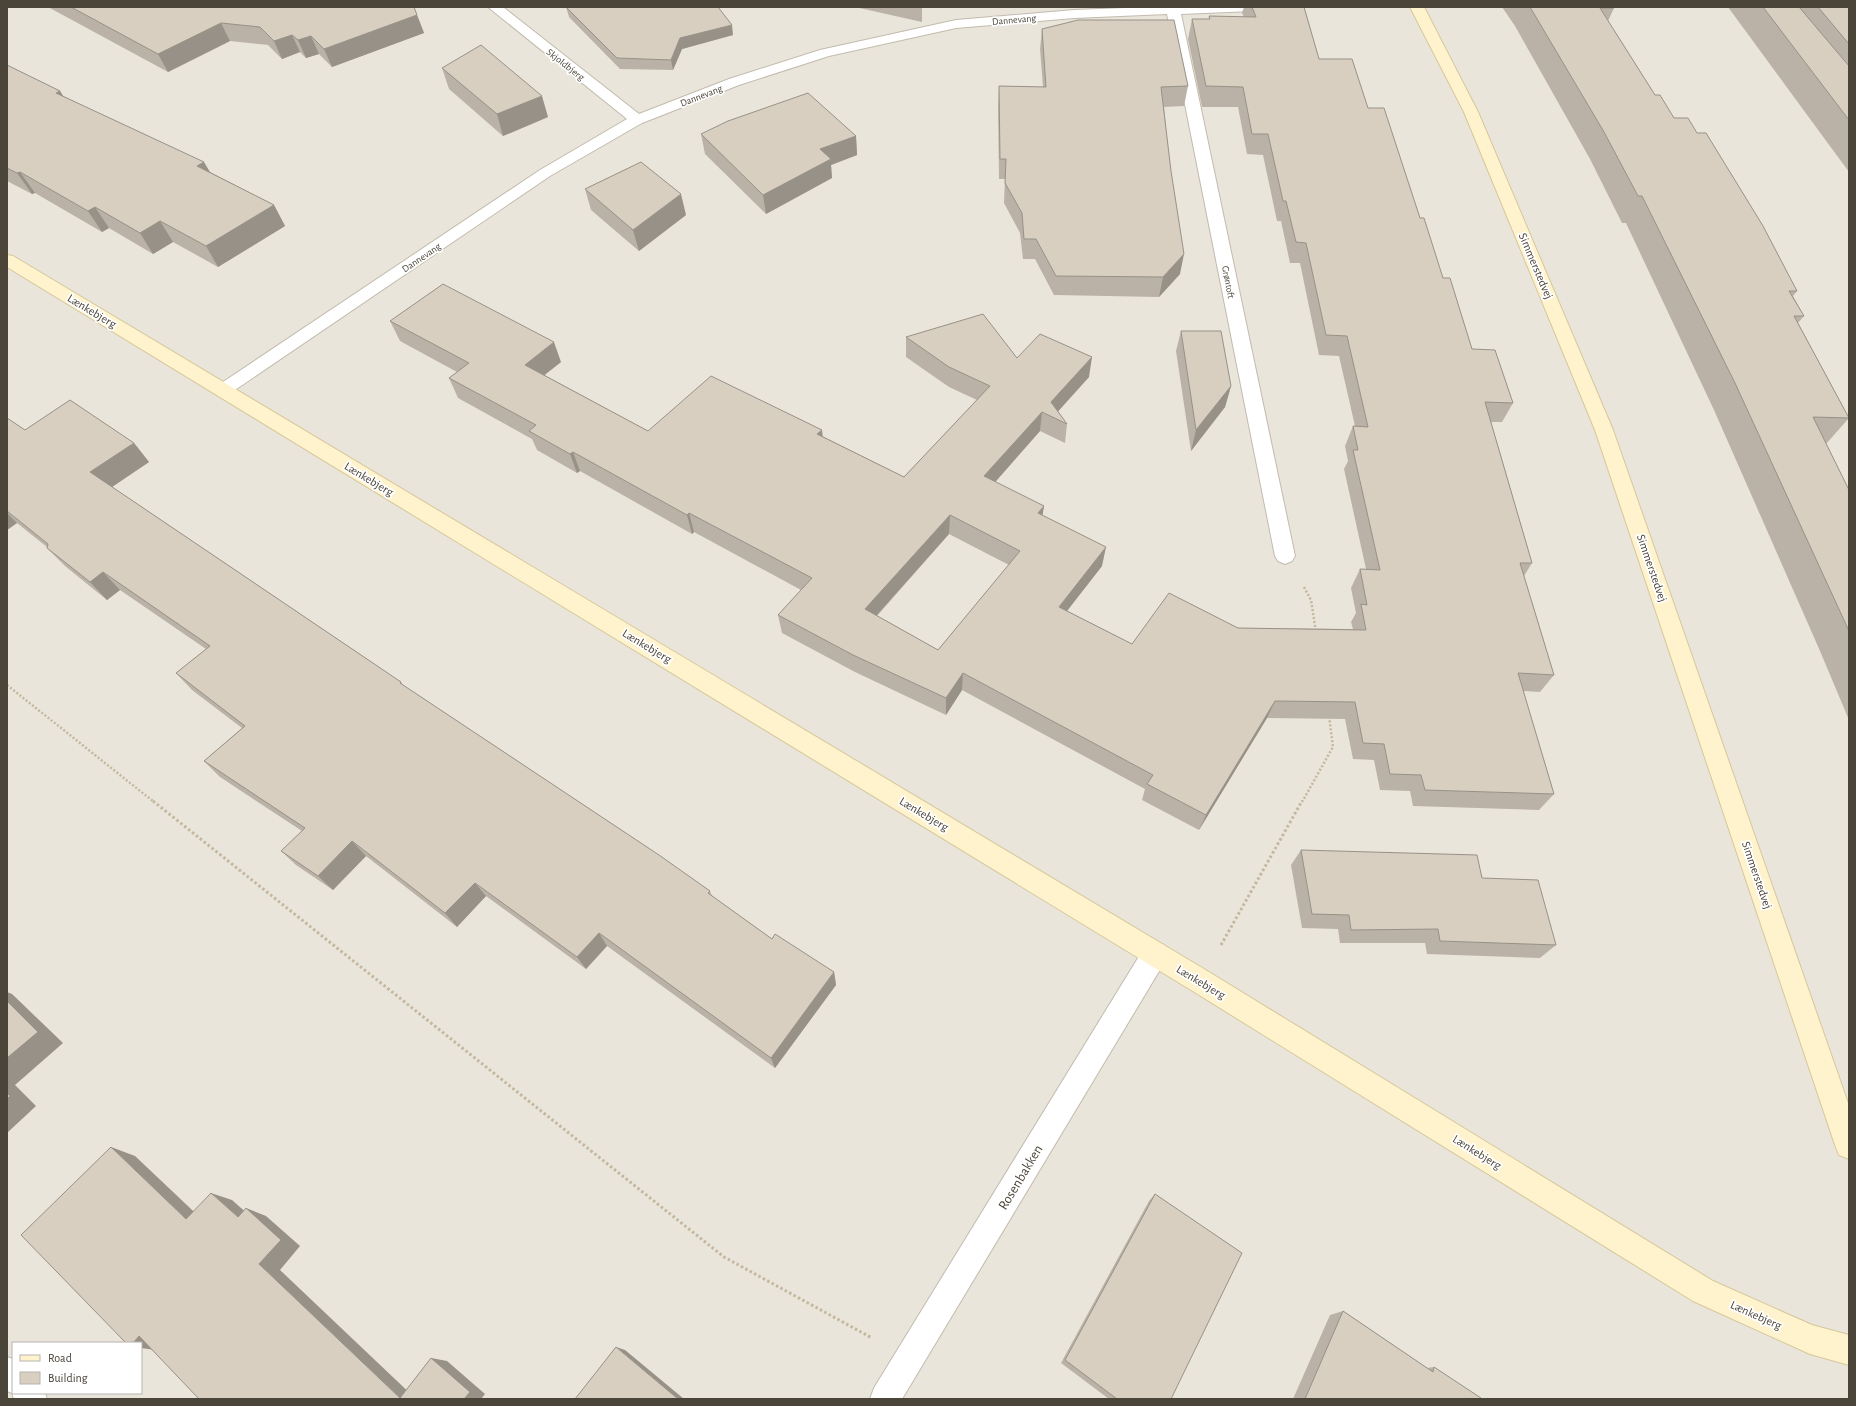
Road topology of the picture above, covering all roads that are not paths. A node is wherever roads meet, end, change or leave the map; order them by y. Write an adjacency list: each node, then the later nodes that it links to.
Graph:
1 (495, 7): 5 (street, Skjoldbjerg)
2 (1253, 7): 4 (street, Dannevang)
3 (1417, 7): 10 (street, Simmerstedvej)
4 (1174, 9): 5 (street, Dannevang); 8 (street, Grøntoft)
5 (637, 120): 7 (street, Dannevang)
6 (7, 260): 7 (street, Lænkebjerg)
7 (223, 390): 9 (street, Lænkebjerg)
8 (1285, 556)
9 (1155, 954): 11 (street, Lænkebjerg); 12 (street, Rosenbakken)
10 (1849, 1145)
11 (1849, 1350)
12 (885, 1399)

